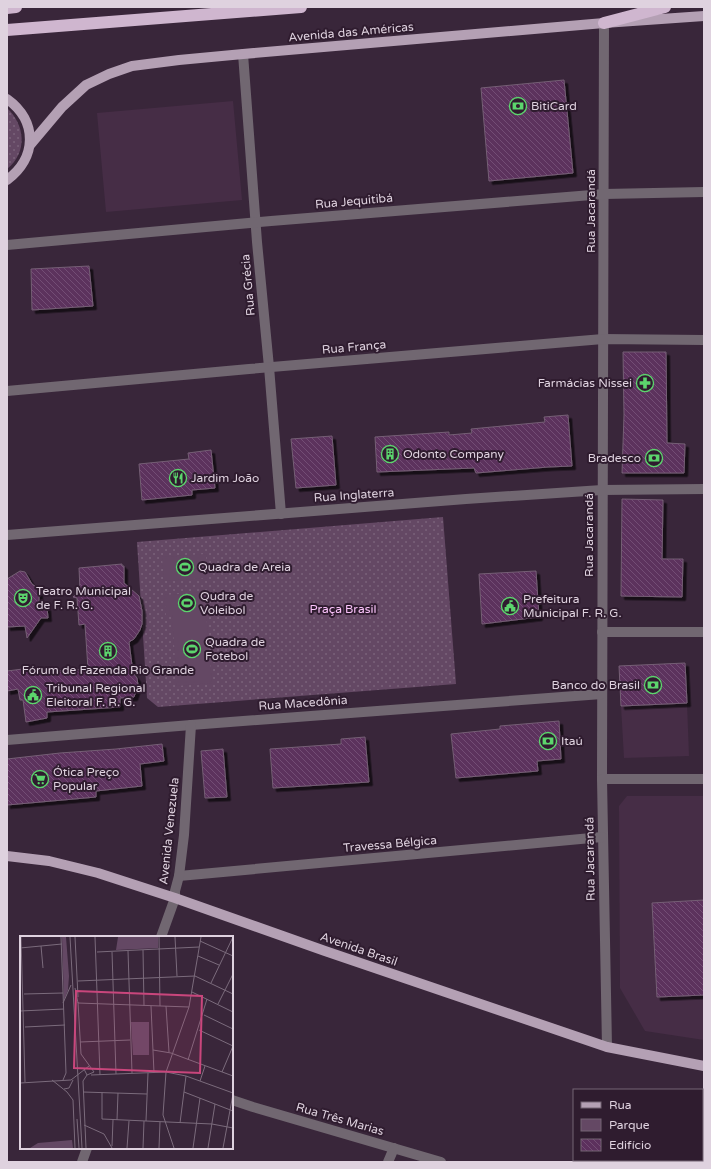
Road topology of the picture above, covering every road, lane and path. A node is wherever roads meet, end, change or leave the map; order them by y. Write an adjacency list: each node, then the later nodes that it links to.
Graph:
1 (16, 7): 4 (highway)
2 (301, 7): 7 (highway)
3 (665, 7): 6 (highway)
4 (7, 8)
5 (704, 16): 6 (main road, Avenida das Américas)
6 (604, 23): 8 (main road, Avenida das Américas); 13 (street, Rua Jacarandá)
7 (7, 30)
8 (242, 54): 10 (main road, Avenida das Américas); 14 (street, Rua Grécia)
9 (7, 99): 10 (main road)
10 (30, 145): 11 (main road)
11 (7, 180)
12 (704, 192): 13 (street, Rua Jequitibá)
13 (604, 194): 14 (street, Rua Jequitibá); 16 (street, Rua Jacarandá)
14 (256, 222): 15 (street, Rua Jequitibá); 18 (street, Rua Grécia)
15 (7, 246)
16 (603, 339): 17 (street, Rua França); 18 (street, Rua França); 21 (street, Rua Jacarandá)
17 (704, 340)
18 (269, 367): 19 (street, Rua França); 22 (street, Rua Grécia)
19 (7, 391)
20 (704, 488): 21 (street, Rua Inglaterra)
21 (602, 490): 22 (street, Rua Inglaterra); 24 (street, Rua Jacarandá)
22 (281, 514): 23 (street, Rua Inglaterra)
23 (7, 535)
24 (602, 632): 25 (street); 26 (street, Rua Jacarandá)
25 (704, 632)
26 (602, 694): 27 (street, Rua Macedônia); 29 (street, Rua Jacarandá)
27 (191, 725): 28 (street, Rua Macedônia); 33 (street, Avenida Venezuela)
28 (7, 740)
29 (602, 779): 30 (street); 31 (street, Rua Jacarandá)
30 (704, 779)
31 (602, 837): 33 (street, Travessa Bélgica); 36 (street, Rua Jacarandá)
32 (7, 856): 34 (main road, Avenida Brasil)
33 (179, 876): 34 (street, Avenida Venezuela)
34 (175, 898): 35 (street, Avenida Venezuela); 36 (main road, Avenida Brasil)
35 (161, 936)
36 (607, 1047): 37 (main road, Avenida Brasil)
37 (704, 1066)
38 (233, 1100): 39 (street, Rua Três Marias)
39 (394, 1148): 42 (street); 43 (street, Rua Três Marias)
40 (87, 1149): 41 (street)
41 (82, 1162)
42 (388, 1162)
43 (441, 1162)

